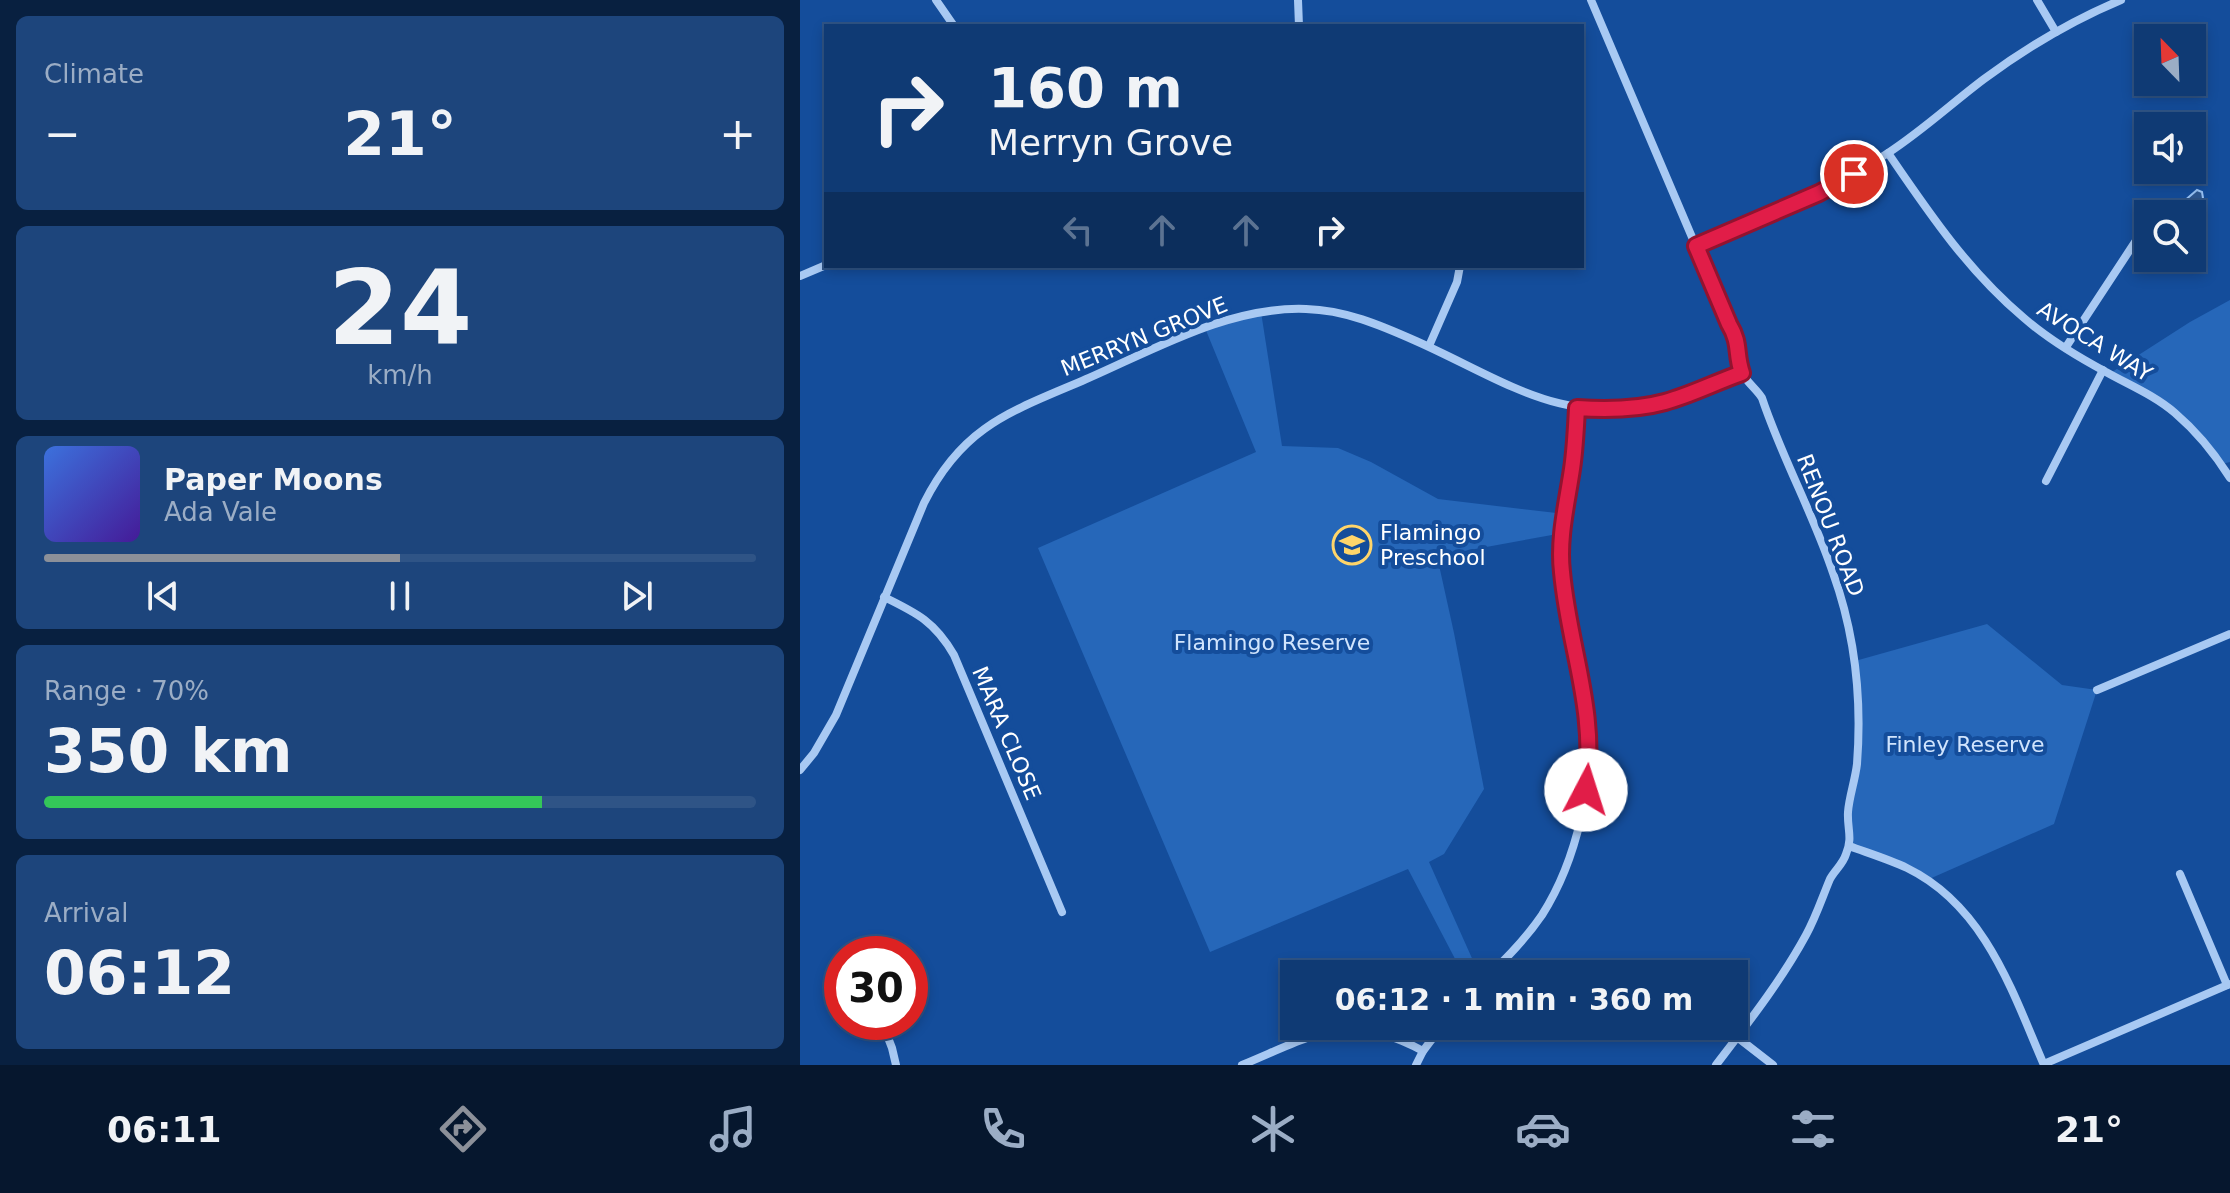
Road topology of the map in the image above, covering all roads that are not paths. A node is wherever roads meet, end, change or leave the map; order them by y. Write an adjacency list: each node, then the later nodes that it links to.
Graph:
1 (936, 0): 6 (street)
2 (1298, 0): 7 (street)
3 (1591, 0): 11 (street, RENOU ROAD)
4 (2037, 0): 8 (street)
5 (2121, 0): 8 (street)
6 (953, 24)
7 (1299, 24)
8 (2056, 32): 9 (street)
9 (1888, 153): 11 (street); 16 (street, AVOCA WAY)
10 (2134, 244): 16 (street)
11 (1696, 246): 18 (street, RENOU ROAD)
12 (824, 266): 14 (street)
13 (1460, 268): 15 (street)
14 (800, 276)
15 (1429, 346): 19 (street, MERRYN GROVE); 22 (street, MERRYN GROVE)
16 (2066, 347): 17 (street, AVOCA WAY)
17 (2103, 370): 20 (street, AVOCA WAY); 21 (street)
18 (1742, 373): 19 (street, MERRYN GROVE); 26 (street, RENOU ROAD)
19 (1577, 408): 29 (street)
20 (2230, 478)
21 (2046, 481)
22 (884, 597): 25 (street, MERRYN GROVE); 28 (street, MARA CLOSE)
23 (2230, 634): 24 (street)
24 (2097, 690)
25 (800, 770)
26 (1849, 846): 31 (street, RENOU ROAD); 37 (street)
27 (2180, 874): 30 (street)
28 (1062, 912)
29 (1504, 960)
30 (2229, 984): 37 (street)
31 (1748, 1022)
32 (889, 1040): 38 (street)
33 (1431, 1040): 36 (street)
34 (1735, 1040): 41 (street, RENOU ROAD)
35 (1741, 1040): 42 (street)
36 (1423, 1051): 39 (street); 40 (street)
37 (2044, 1064)
38 (896, 1065)
39 (1242, 1065)
40 (1416, 1065)
41 (1716, 1065)
42 (1773, 1065)

